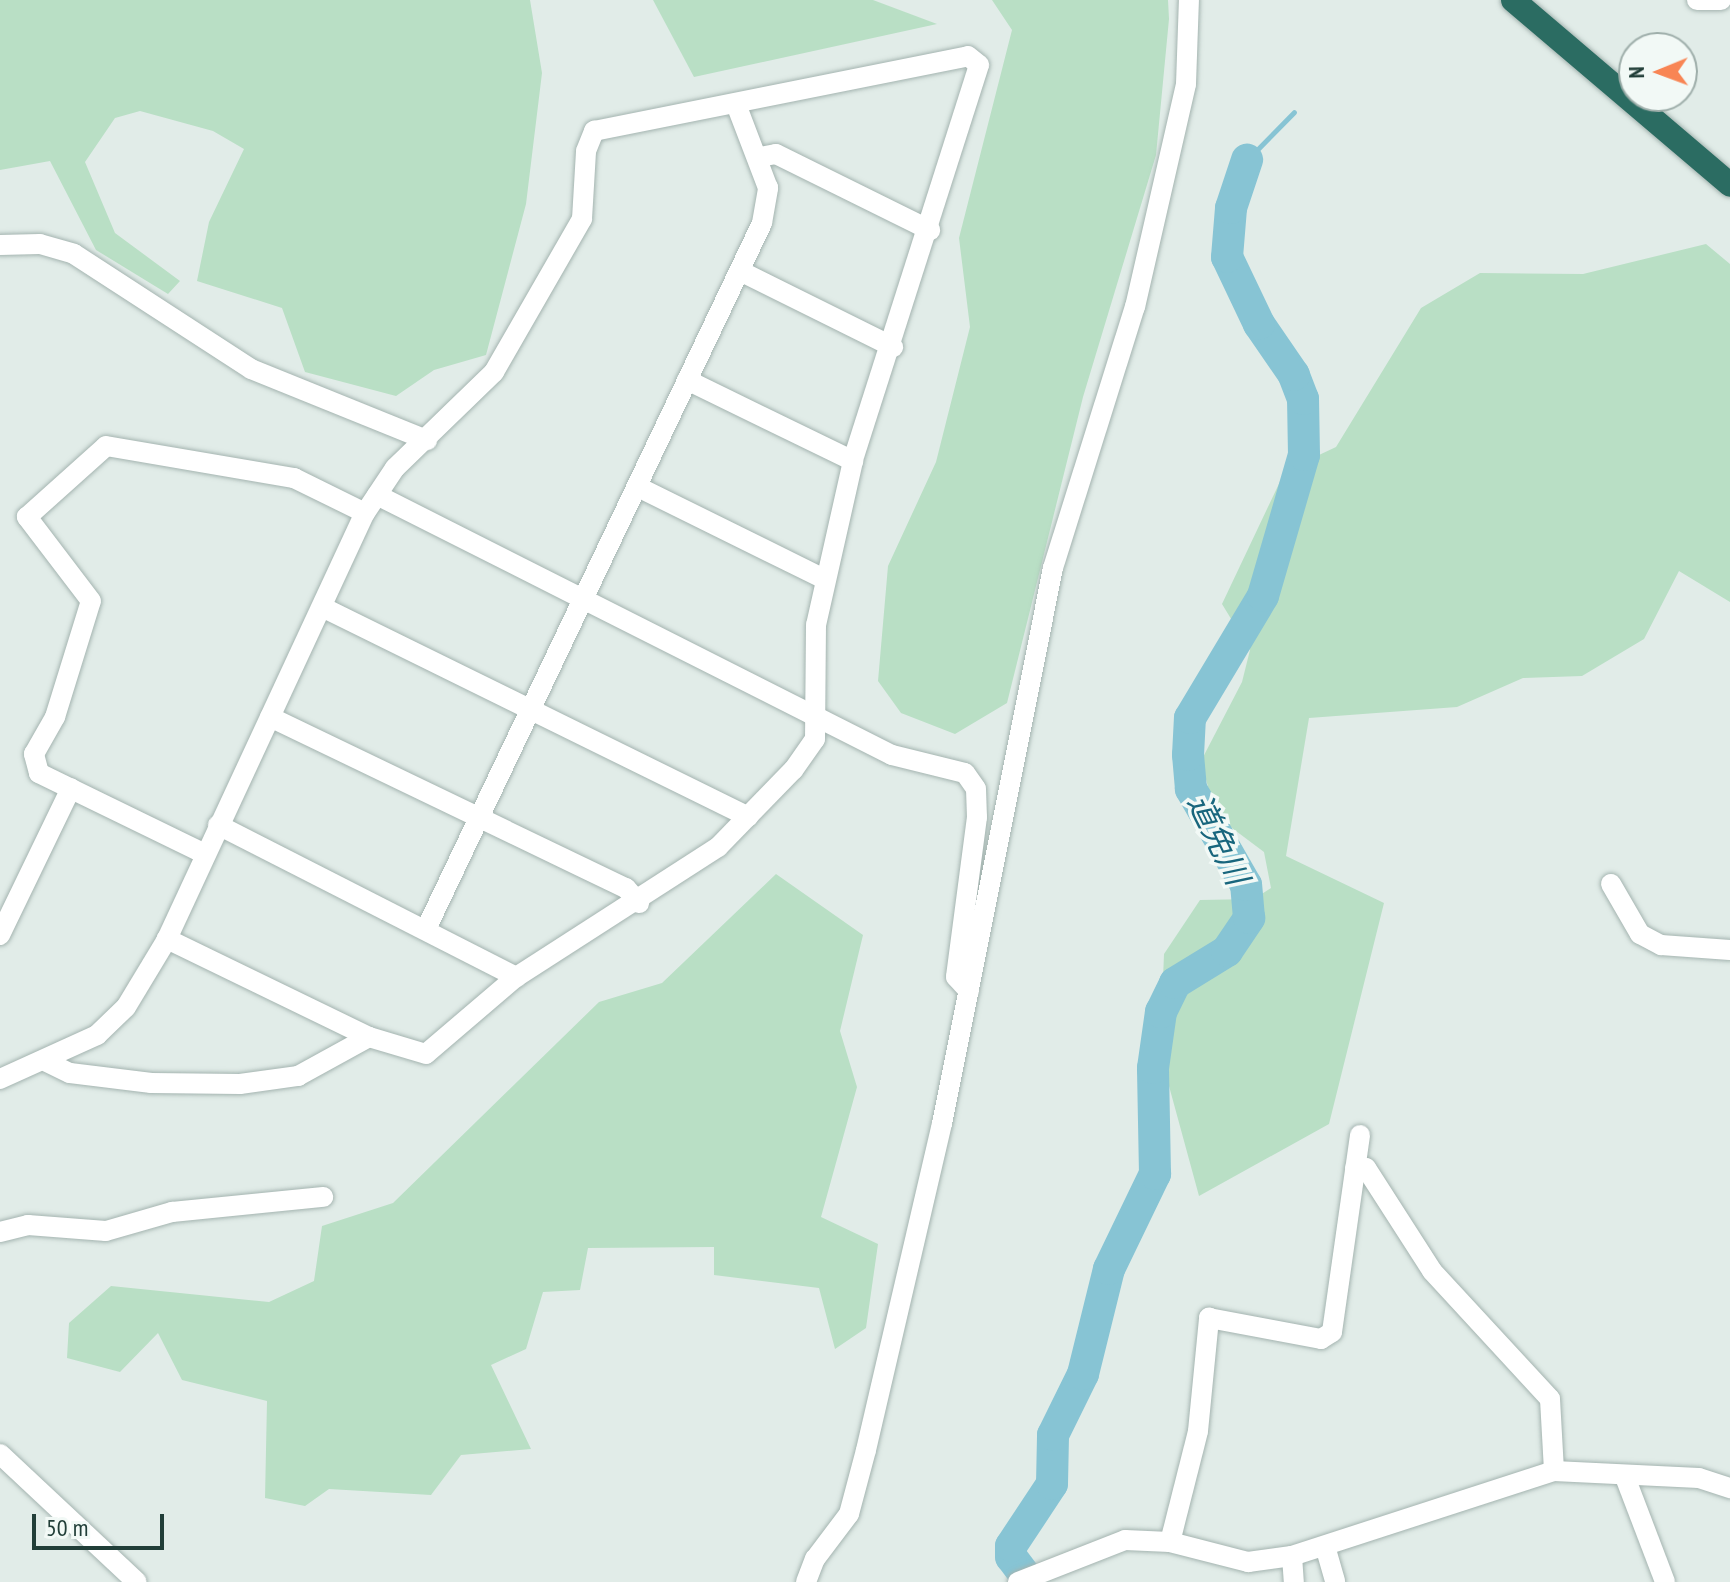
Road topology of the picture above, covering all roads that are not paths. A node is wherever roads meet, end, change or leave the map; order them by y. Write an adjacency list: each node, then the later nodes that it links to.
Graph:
1 (1189, 0): 36 (street)
2 (1513, 0): 7 (highway)
3 (1697, 0): 4 (street)
4 (1721, 0)
5 (736, 104): 6 (street); 8 (street); 13 (street)
6 (760, 157): 8 (street); 10 (street)
7 (1730, 185)
8 (930, 230): 11 (street)
9 (0, 245): 13 (street)
10 (740, 271): 11 (street); 12 (street)
11 (893, 347): 14 (street)
12 (687, 380): 14 (street); 15 (street)
13 (427, 440): 16 (street)
14 (853, 461): 18 (street)
15 (638, 487): 18 (street); 19 (street)
16 (377, 495): 17 (street); 19 (street)
17 (365, 513): 20 (street); 24 (street)
18 (824, 579): 22 (street)
19 (584, 598): 21 (street); 22 (street)
20 (322, 607): 21 (street); 23 (street)
21 (532, 709): 25 (street); 26 (street)
22 (820, 713): 25 (street); 36 (street)
23 (270, 717): 26 (street); 27 (street)
24 (71, 788): 28 (street); 32 (street)
25 (748, 817): 30 (street)
26 (480, 819): 30 (street); 31 (street)
27 (218, 825): 28 (street); 31 (street)
28 (205, 854): 33 (street)
29 (1611, 884): 34 (street)
30 (639, 903): 35 (street)
31 (427, 927): 35 (street)
32 (0, 935)
33 (167, 939): 37 (street); 38 (street)
34 (1730, 950)
35 (516, 977): 37 (street)
36 (969, 991): 52 (street)
37 (369, 1037): 38 (street)
38 (47, 1062): 39 (street)
39 (0, 1079)
40 (1360, 1135): 41 (street)
41 (1355, 1168): 45 (street); 48 (street)
42 (323, 1197): 43 (street)
43 (0, 1232)
44 (0, 1454): 51 (street)
45 (1554, 1471): 46 (street); 49 (street)
46 (1625, 1477): 47 (street); 56 (street)
47 (1730, 1488)
48 (1170, 1542): 50 (street); 53 (street)
49 (1325, 1546): 50 (street); 55 (street)
50 (1292, 1556): 54 (street)
51 (137, 1582)
52 (806, 1582)
53 (1018, 1582)
54 (1294, 1582)
55 (1335, 1582)
56 (1665, 1582)

